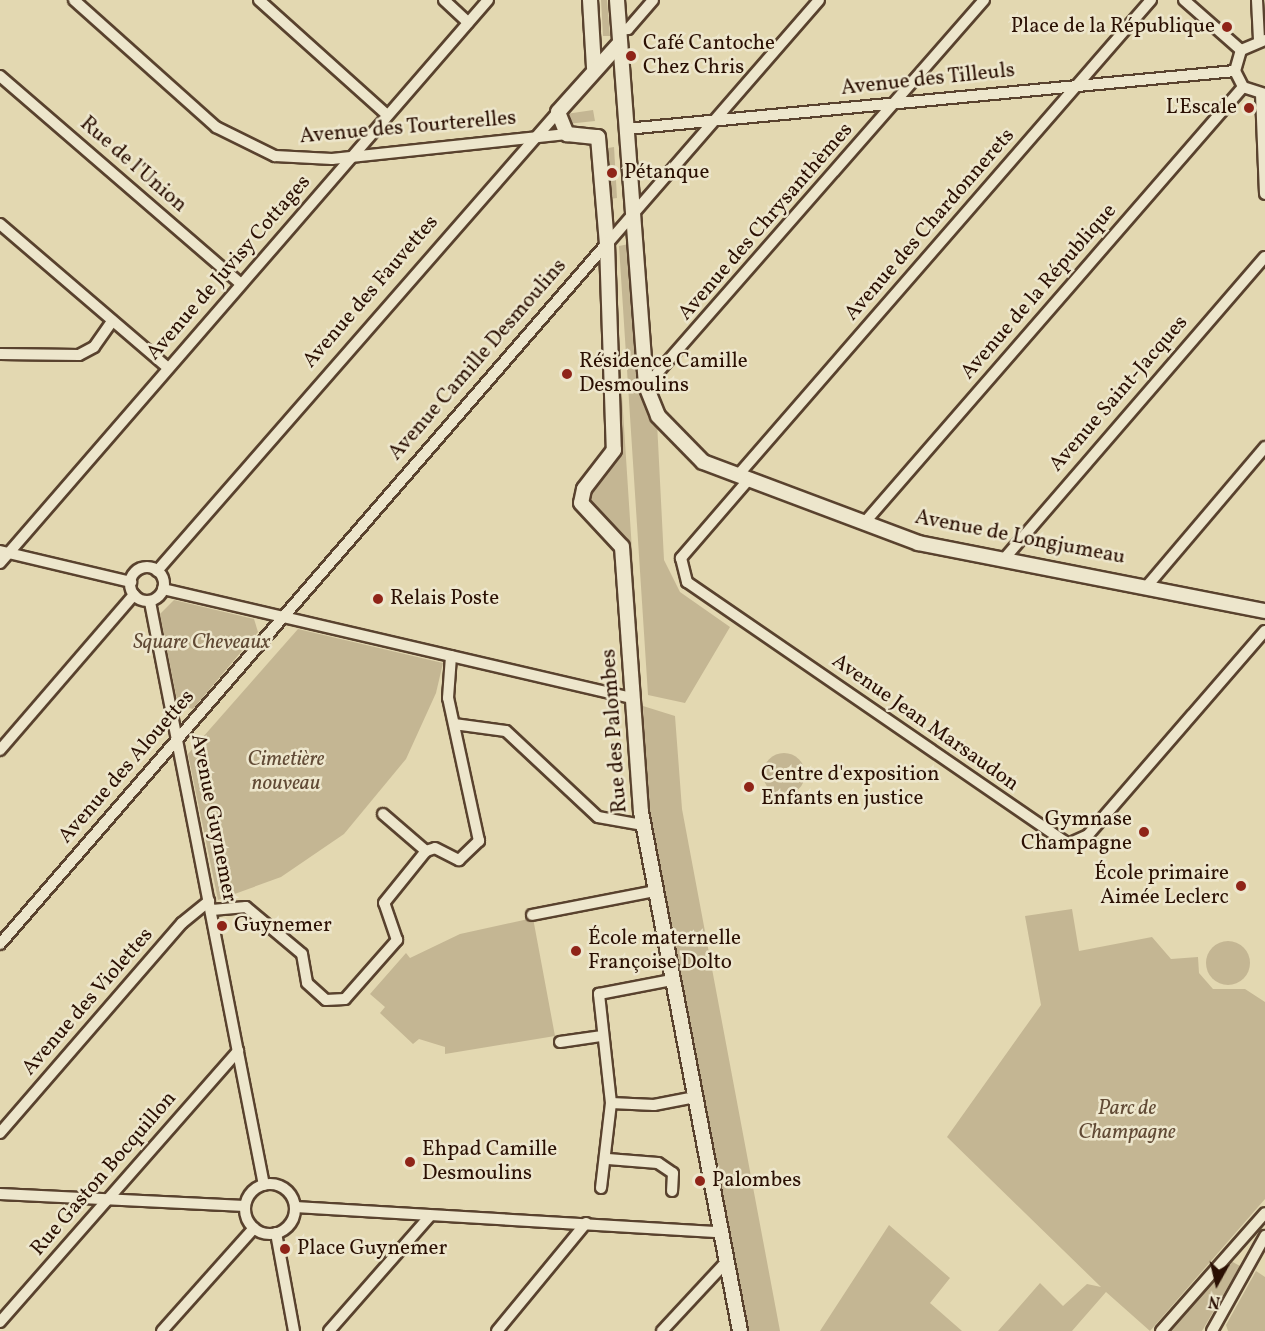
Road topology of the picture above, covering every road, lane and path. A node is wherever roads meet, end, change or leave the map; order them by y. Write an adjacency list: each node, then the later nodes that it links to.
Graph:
1 (74, 0): 31 (street, Avenue des Tourterelles)
2 (259, 0): 25 (street)
3 (444, 0): 13 (street)
4 (488, 0): 13 (street, Avenue de Juvisy Cottages)
5 (590, 0): 17 (street)
6 (617, 0): 14 (street, Avenue de Longjumeau)
7 (653, 0): 14 (street)
8 (819, 0): 26 (street, Avenue Camille Desmoulins)
9 (984, 0): 23 (street, Avenue des Chrysanthèmes)
10 (1151, 0): 20 (street, Avenue des Chardonnerets)
11 (1184, 0): 16 (street)
12 (1257, 0): 15 (street)
13 (468, 22): 25 (street, Avenue de Juvisy Cottages)
14 (619, 37): 17 (street, Avenue des Fauvettes); 27 (street, Avenue de Longjumeau)
15 (1262, 40): 16 (street)
16 (1241, 50): 18 (street)
17 (594, 68): 24 (street, Avenue des Fauvettes)
18 (1235, 71): 20 (street, Avenue des Tilleuls); 21 (street)
19 (0, 76): 37 (street, Rue de l'Union)
20 (1079, 84): 23 (street, Avenue des Tilleuls); 43 (street, Avenue des Chardonnerets)
21 (1243, 87): 22 (street); 44 (street, Avenue de la République)
22 (1263, 94): 32 (street)
23 (895, 103): 26 (street, Avenue des Tilleuls); 41 (street, Avenue des Chrysanthèmes)
24 (558, 112): 29 (street); 30 (street, Avenue des Fauvettes)
25 (387, 115): 31 (street, Avenue de Juvisy Cottages)
26 (714, 120): 27 (street, Avenue des Tilleuls); 33 (street, Avenue Camille Desmoulins)
27 (626, 129): 33 (street, Avenue de Longjumeau)
28 (587, 132): 29 (street, Avenue des Tourterelles); 35 (street, Rue des Palombes)
29 (567, 134): 30 (street, Avenue des Tourterelles)
30 (534, 138): 31 (street, Avenue des Tourterelles); 48 (street, Avenue des Fauvettes)
31 (352, 156): 37 (street, Avenue de Juvisy Cottages)
32 (1265, 194)
33 (632, 215): 35 (street, Avenue Camille Desmoulins); 41 (street, Avenue de Longjumeau)
34 (0, 224): 38 (street)
35 (605, 246): 55 (street, Avenue Camille Desmoulins); 58 (street, Rue des Palombes)
36 (1265, 257): 46 (street, Avenue Saint-Jacques)
37 (241, 284): 40 (street, Avenue de Juvisy Cottages)
38 (112, 321): 39 (street); 40 (street)
39 (0, 354)
40 (168, 368): 45 (street, Avenue de Juvisy Cottages)
41 (645, 386): 43 (street, Avenue de Longjumeau)
42 (1265, 447): 50 (street)
43 (744, 476): 44 (street, Avenue de Longjumeau); 56 (street, Avenue Jean Marsaudon)
44 (865, 522): 46 (street, Avenue de Longjumeau)
45 (4, 552): 47 (street, Avenue de Juvisy Cottages); 49 (street)
46 (1004, 559): 50 (street, Avenue de Longjumeau)
47 (0, 563)
48 (158, 571): 49 (street); 51 (street)
49 (131, 582): 52 (street)
50 (1148, 585): 54 (street, Avenue de Longjumeau)
51 (163, 589): 53 (street); 55 (street)
52 (134, 595): 53 (street); 61 (street)
53 (150, 602): 60 (street, Avenue Guynemer)
54 (1265, 611)
55 (285, 618): 57 (street); 60 (street, Avenue des Alouettes)
56 (1265, 631)
57 (451, 656): 58 (street); 59 (street)
58 (632, 698): 63 (street, Rue des Palombes)
59 (454, 724): 63 (street); 64 (street)
60 (177, 740): 66 (street, Avenue Guynemer); 68 (street, Avenue des Alouettes)
61 (0, 750)
62 (383, 814): 64 (street)
63 (644, 825): 65 (street, Rue des Palombes)
64 (426, 851): 66 (street)
65 (655, 891): 67 (street); 69 (street, Rue des Palombes)
66 (211, 906): 72 (street, Avenue Guynemer); 75 (street, Avenue des Violettes)
67 (532, 915)
68 (0, 944)
69 (672, 980): 70 (street); 73 (street, Rue des Palombes)
70 (601, 1036): 71 (street); 74 (street)
71 (560, 1042)
72 (238, 1051): 77 (street, Avenue Guynemer); 81 (street, Rue Gaston Bocquillon)
73 (695, 1097): 74 (street); 88 (street, Rue des Palombes)
74 (611, 1103): 76 (street)
75 (0, 1133)
76 (608, 1159): 78 (street); 79 (street)
77 (264, 1185): 82 (street); 83 (street)
78 (601, 1188)
79 (672, 1191)
80 (0, 1194): 81 (street)
81 (108, 1199): 82 (street); 92 (street, Rue Gaston Bocquillon)
82 (245, 1206): 87 (street)
83 (295, 1207): 85 (street); 89 (street)
84 (1265, 1213): 99 (street)
85 (430, 1216): 86 (street); 95 (street)
86 (586, 1223): 88 (street); 96 (street)
87 (254, 1228): 89 (street); 93 (street)
88 (719, 1232): 91 (street, Rue des Palombes)
89 (276, 1233): 94 (street)
90 (1265, 1236): 100 (street)
91 (727, 1261): 97 (street); 98 (street, Rue des Palombes)
92 (0, 1323)
93 (162, 1331)
94 (294, 1331)
95 (330, 1331)
96 (497, 1331)
97 (662, 1331)
98 (740, 1331)
99 (1161, 1331)
100 (1212, 1331)

